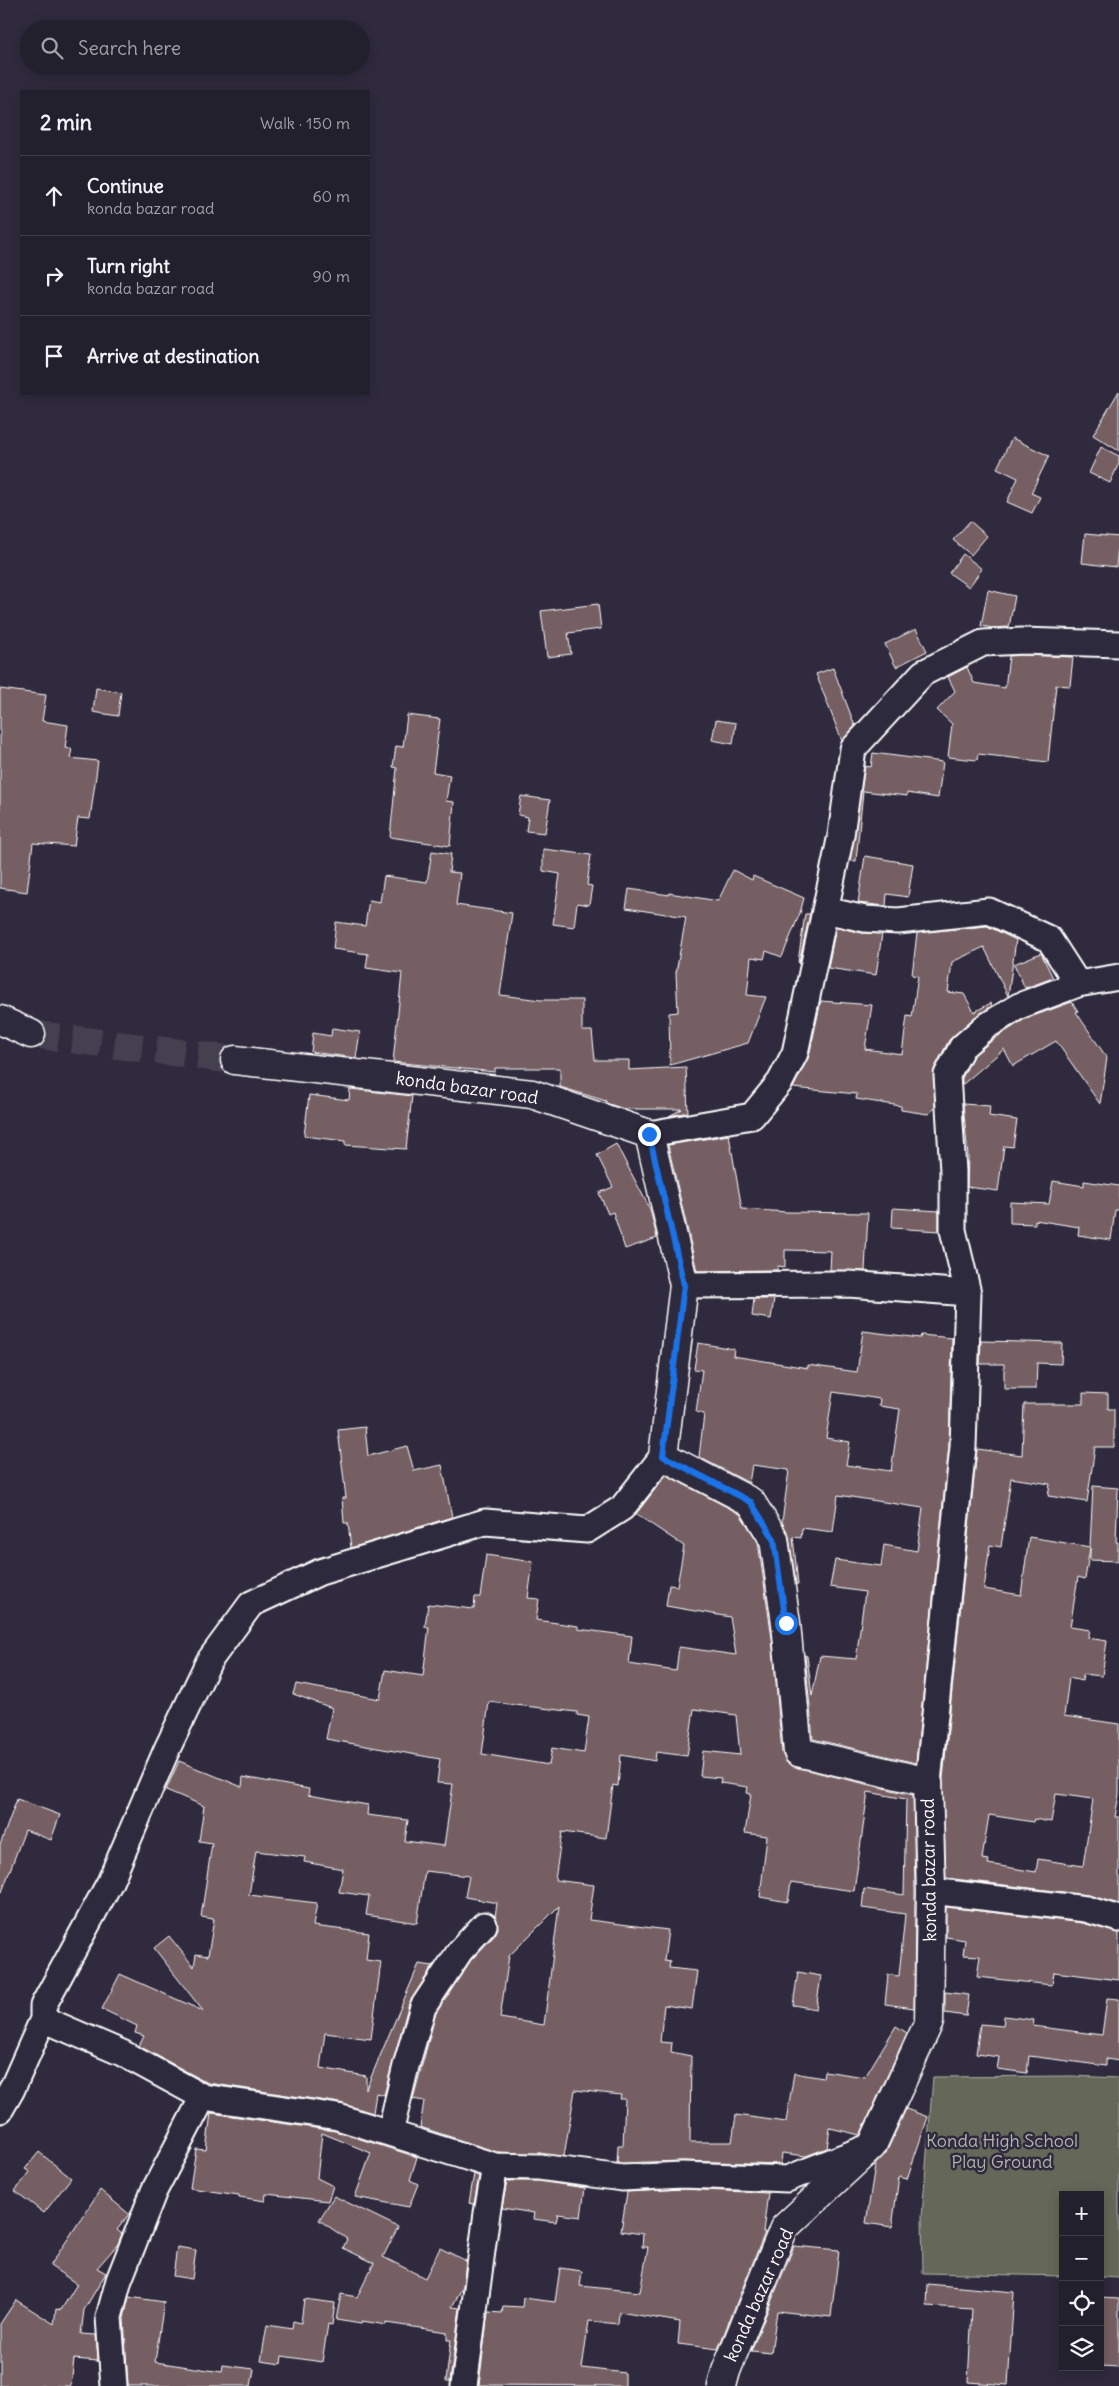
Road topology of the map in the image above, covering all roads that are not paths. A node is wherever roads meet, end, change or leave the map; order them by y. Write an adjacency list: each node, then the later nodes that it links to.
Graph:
1 (1119, 644): 2 (street)
2 (825, 910): 4 (street); 9 (street)
3 (1119, 976): 4 (street)
4 (1078, 984): 11 (street)
5 (0, 1020): 7 (street)
6 (0, 1033): 7 (street)
7 (31, 1034)
8 (235, 1060): 9 (street, konda bazar road)
9 (649, 1134): 10 (street)
10 (684, 1285): 11 (street); 12 (street)
11 (968, 1293): 13 (street)
12 (663, 1456): 13 (street, konda bazar road); 17 (street)
13 (928, 1782): 14 (street, konda bazar road)
14 (931, 1891): 15 (street); 21 (street, konda bazar road)
15 (1119, 1920)
16 (484, 1925): 20 (street)
17 (42, 2019): 18 (street); 19 (street)
18 (203, 2097): 20 (street); 23 (street)
19 (0, 2110)
20 (390, 2133): 22 (street)
21 (872, 2146): 22 (street); 25 (street, konda bazar road)
22 (495, 2166): 24 (street)
23 (114, 2386)
24 (464, 2386)
25 (722, 2386)

